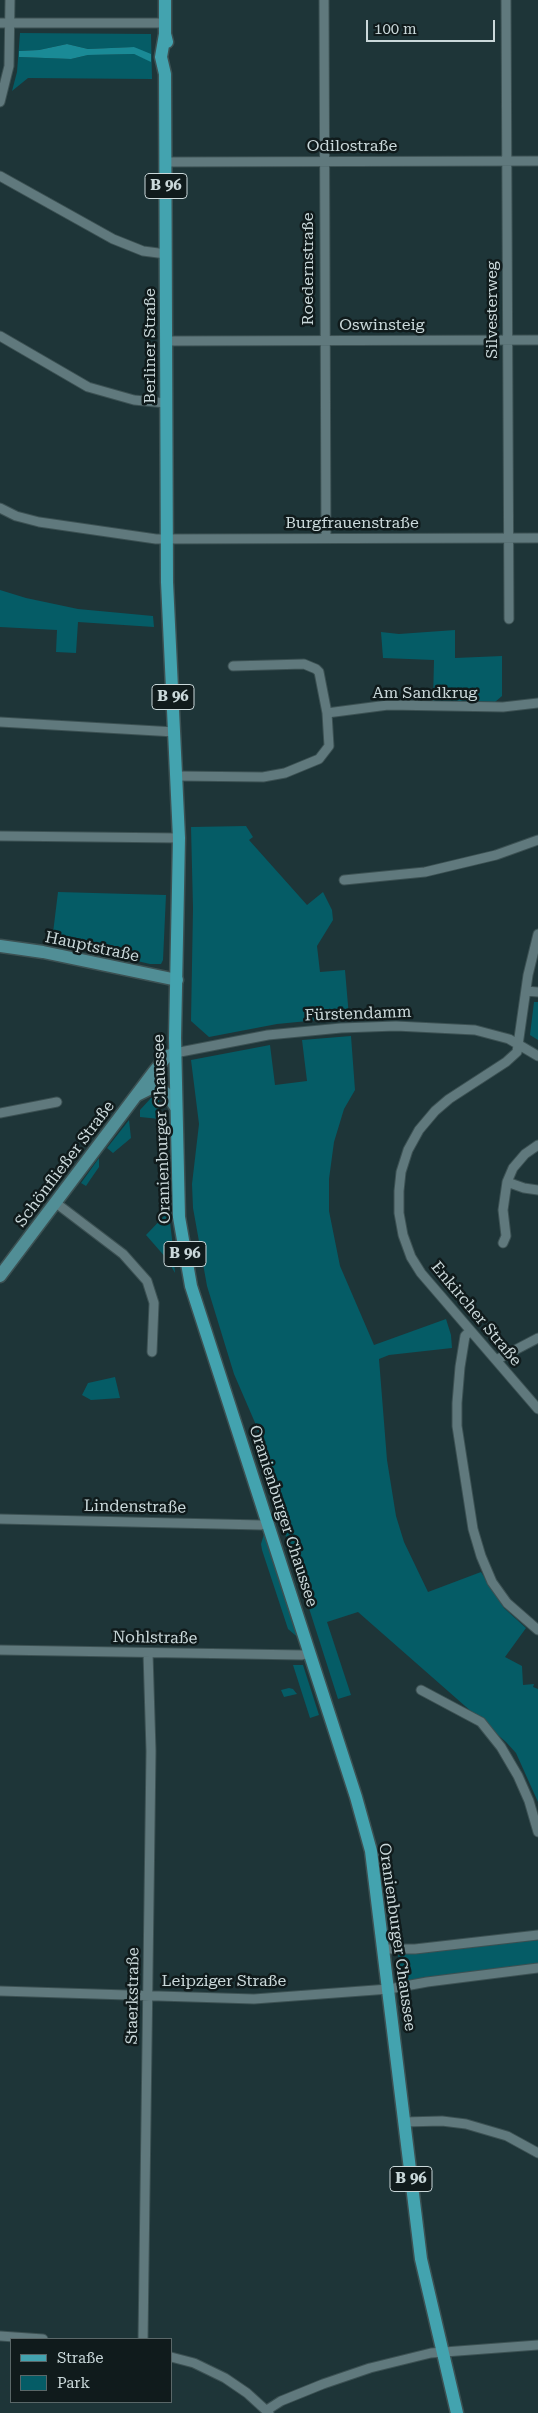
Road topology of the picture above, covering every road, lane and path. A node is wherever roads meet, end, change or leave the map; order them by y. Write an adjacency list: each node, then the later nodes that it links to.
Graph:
1 (10, 0): 6 (street)
2 (165, 0): 7 (main road, Berliner Straße / B 96)
3 (324, 0): 9 (street, Roedernstraße)
4 (506, 0): 10 (street, Silvesterweg)
5 (0, 23): 6 (street)
6 (10, 23): 7 (street); 8 (street)
7 (165, 29): 12 (main road, Berliner Straße / B 96)
8 (1, 96)
9 (323, 161): 10 (street, Odilostraße); 12 (street, Odilostraße); 19 (street, Roedernstraße)
10 (506, 161): 11 (street, Odilostraße); 16 (street, Silvesterweg)
11 (538, 161)
12 (165, 162): 14 (main road, Berliner Straße / B 96)
13 (0, 176): 14 (street)
14 (166, 254): 18 (main road, Berliner Straße / B 96)
15 (0, 336): 20 (street)
16 (507, 340): 17 (street, Oswinsteig); 19 (street, Oswinsteig); 25 (street, Silvesterweg)
17 (538, 340)
18 (166, 341): 19 (street, Oswinsteig); 20 (main road, Berliner Straße / B 96)
19 (324, 341): 22 (street, Roedernstraße)
20 (166, 402): 24 (main road, Berliner Straße / B 96)
21 (0, 508): 24 (street, Burgfrauenstraße)
22 (326, 538): 24 (street, Burgfrauenstraße); 25 (street, Burgfrauenstraße)
23 (538, 538): 25 (street, Burgfrauenstraße)
24 (167, 539): 26 (main road, Berliner Straße / B 96)
25 (508, 539): 27 (street, Silvesterweg)
26 (168, 618): 32 (main road, Oranienburger Chaussee / B 96)
27 (508, 619)
28 (233, 666): 30 (street)
29 (538, 703): 30 (street, Am Sandkrug)
30 (327, 713): 33 (street)
31 (0, 722): 32 (street)
32 (174, 732): 33 (main road, Oranienburger Chaussee / B 96)
33 (176, 776): 35 (main road, Oranienburger Chaussee / B 96)
34 (0, 836): 35 (street)
35 (179, 838): 40 (main road, Oranienburger Chaussee / B 96)
36 (538, 840): 37 (street)
37 (344, 880)
38 (538, 934): 41 (street)
39 (0, 946): 40 (main road, Hauptstraße)
40 (177, 980): 44 (main road, Oranienburger Chaussee / B 96)
41 (526, 991): 42 (street); 43 (street)
42 (538, 992)
43 (519, 1045): 44 (street, Fürstendamm); 45 (street, Fürstendamm); 56 (street, Enkircher Straße)
44 (175, 1053): 46 (main road, Schönfließer Straße); 48 (main road, Oranienburger Chaussee / B 96)
45 (538, 1056)
46 (137, 1095): 48 (main road, Schönfließer Straße); 53 (main road, Schönfließer Straße)
47 (57, 1102): 49 (street)
48 (175, 1106): 62 (main road, Oranienburger Chaussee / B 96)
49 (0, 1113)
50 (538, 1145): 51 (street)
51 (507, 1182): 52 (street); 54 (street)
52 (538, 1190)
53 (56, 1203): 55 (main road, Schönfließer Straße); 58 (street)
54 (503, 1243)
55 (0, 1276)
56 (470, 1332): 59 (street, Enkircher Straße); 63 (street)
57 (538, 1338): 59 (street)
58 (152, 1352)
59 (496, 1360): 60 (street, Enkircher Straße)
60 (538, 1409)
61 (0, 1519): 62 (street, Lindenstraße)
62 (268, 1524): 66 (main road, Oranienburger Chaussee / B 96)
63 (538, 1630)
64 (0, 1650): 65 (street, Nohlstraße)
65 (148, 1653): 66 (street, Nohlstraße); 74 (street, Staerkstraße)
66 (310, 1654): 70 (main road, Oranienburger Chaussee / B 96)
67 (421, 1690): 68 (street)
68 (538, 1832)
69 (538, 1935): 70 (street)
70 (384, 1949): 72 (main road, Oranienburger Chaussee / B 96)
71 (538, 1968): 72 (street, Leipziger Straße)
72 (388, 1989): 74 (street, Leipziger Straße); 75 (main road, Oranienburger Chaussee / B 96)
73 (0, 1991): 74 (street, Leipziger Straße)
74 (148, 1996): 79 (street, Staerkstraße)
75 (404, 2122): 76 (street); 81 (main road, Oranienburger Chaussee / B 96)
76 (538, 2153)
77 (0, 2336): 78 (street)
78 (29, 2338)
79 (143, 2338)
80 (538, 2345): 81 (street)
81 (442, 2352): 83 (street); 84 (main road, Oranienburger Chaussee / B 96)
82 (172, 2357): 83 (street)
83 (268, 2412)
84 (457, 2413)

